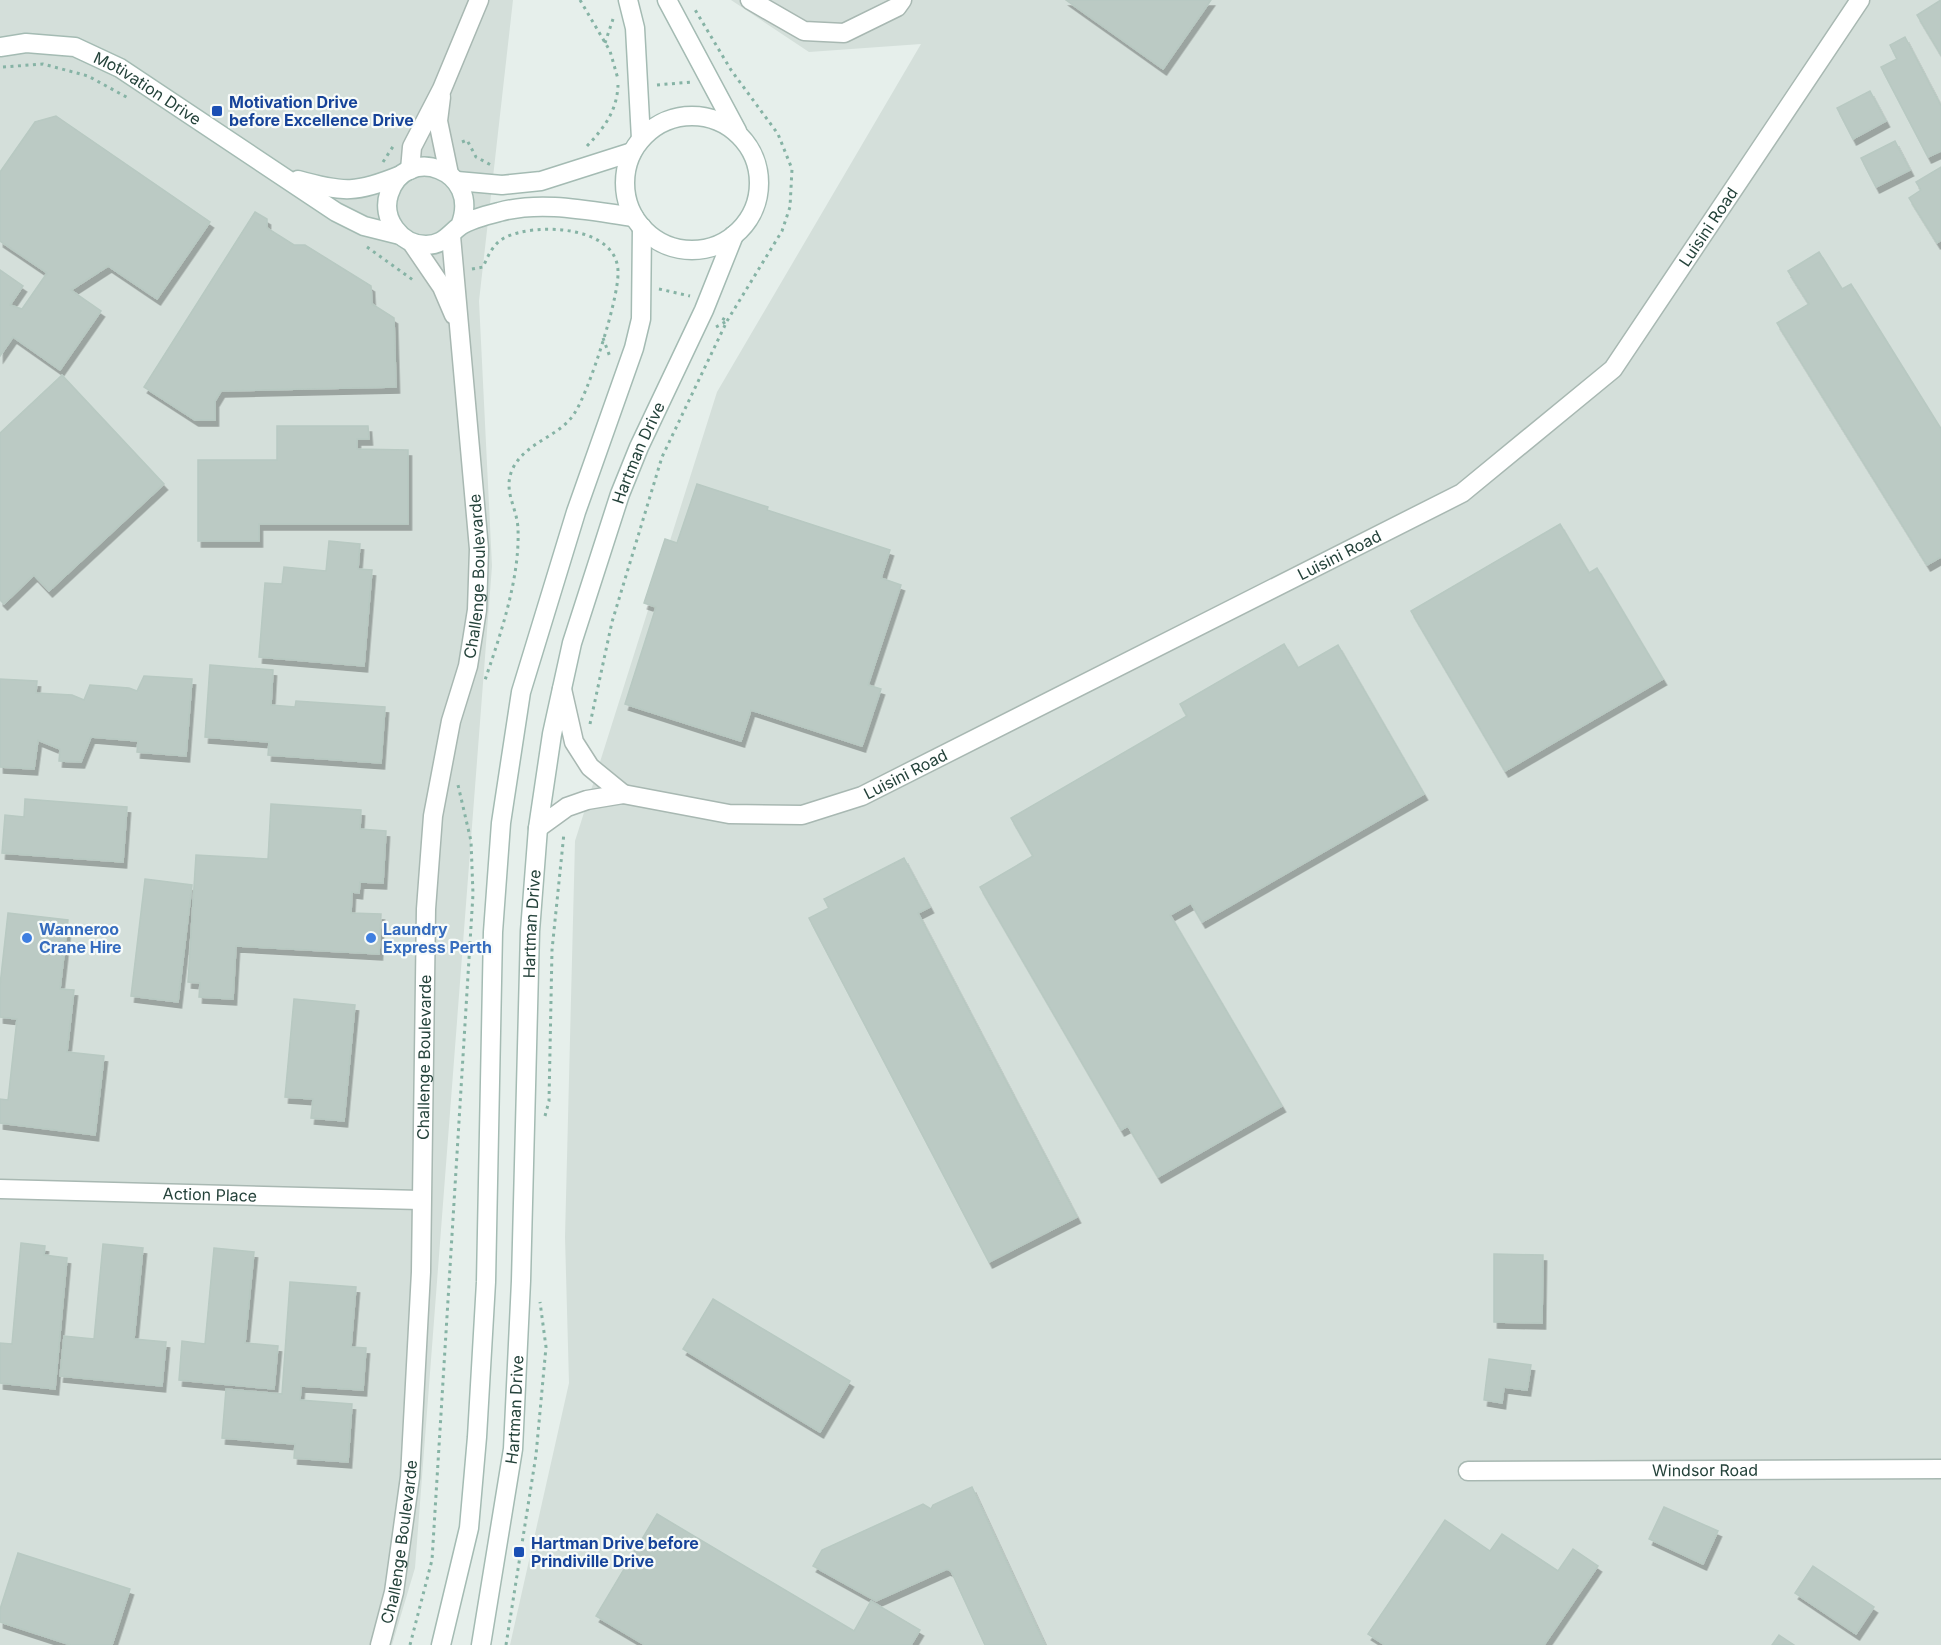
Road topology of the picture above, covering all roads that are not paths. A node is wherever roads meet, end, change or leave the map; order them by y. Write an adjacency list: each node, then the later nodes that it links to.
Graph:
1 (479, 0): 8 (street)
2 (667, 0): 9 (street)
3 (750, 0): 4 (street)
4 (902, 0)
5 (1860, 0): 20 (street, Luisini Road)
6 (622, 5): 10 (street)
7 (0, 47): 12 (street, Motivation Drive)
8 (442, 89): 11 (street); 13 (street)
9 (739, 134): 10 (street); 16 (street)
10 (636, 146): 13 (street); 14 (street)
11 (406, 173): 12 (street, Motivation Drive); 13 (street); 17 (street)
12 (282, 175): 17 (street, Motivation Drive)
13 (453, 178): 15 (street)
14 (638, 222): 15 (street); 16 (street); 27 (street, Hartman Drive)
15 (456, 231): 17 (street); 18 (street, Challenge Boulevarde)
16 (734, 235): 19 (street, Hartman Drive)
17 (406, 239): 18 (street, Challenge Boulevarde)
18 (459, 327): 23 (street, Challenge Boulevarde)
19 (562, 689): 20 (street); 21 (street, Hartman Drive)
20 (623, 794): 21 (street, Luisini Road)
21 (538, 828): 28 (street, Hartman Drive)
22 (0, 1189): 23 (street, Action Place)
23 (420, 1200): 26 (street, Challenge Boulevarde)
24 (1941, 1469): 25 (street, Windsor Road)
25 (1468, 1471)
26 (380, 1645)
27 (441, 1645)
28 (481, 1645)

